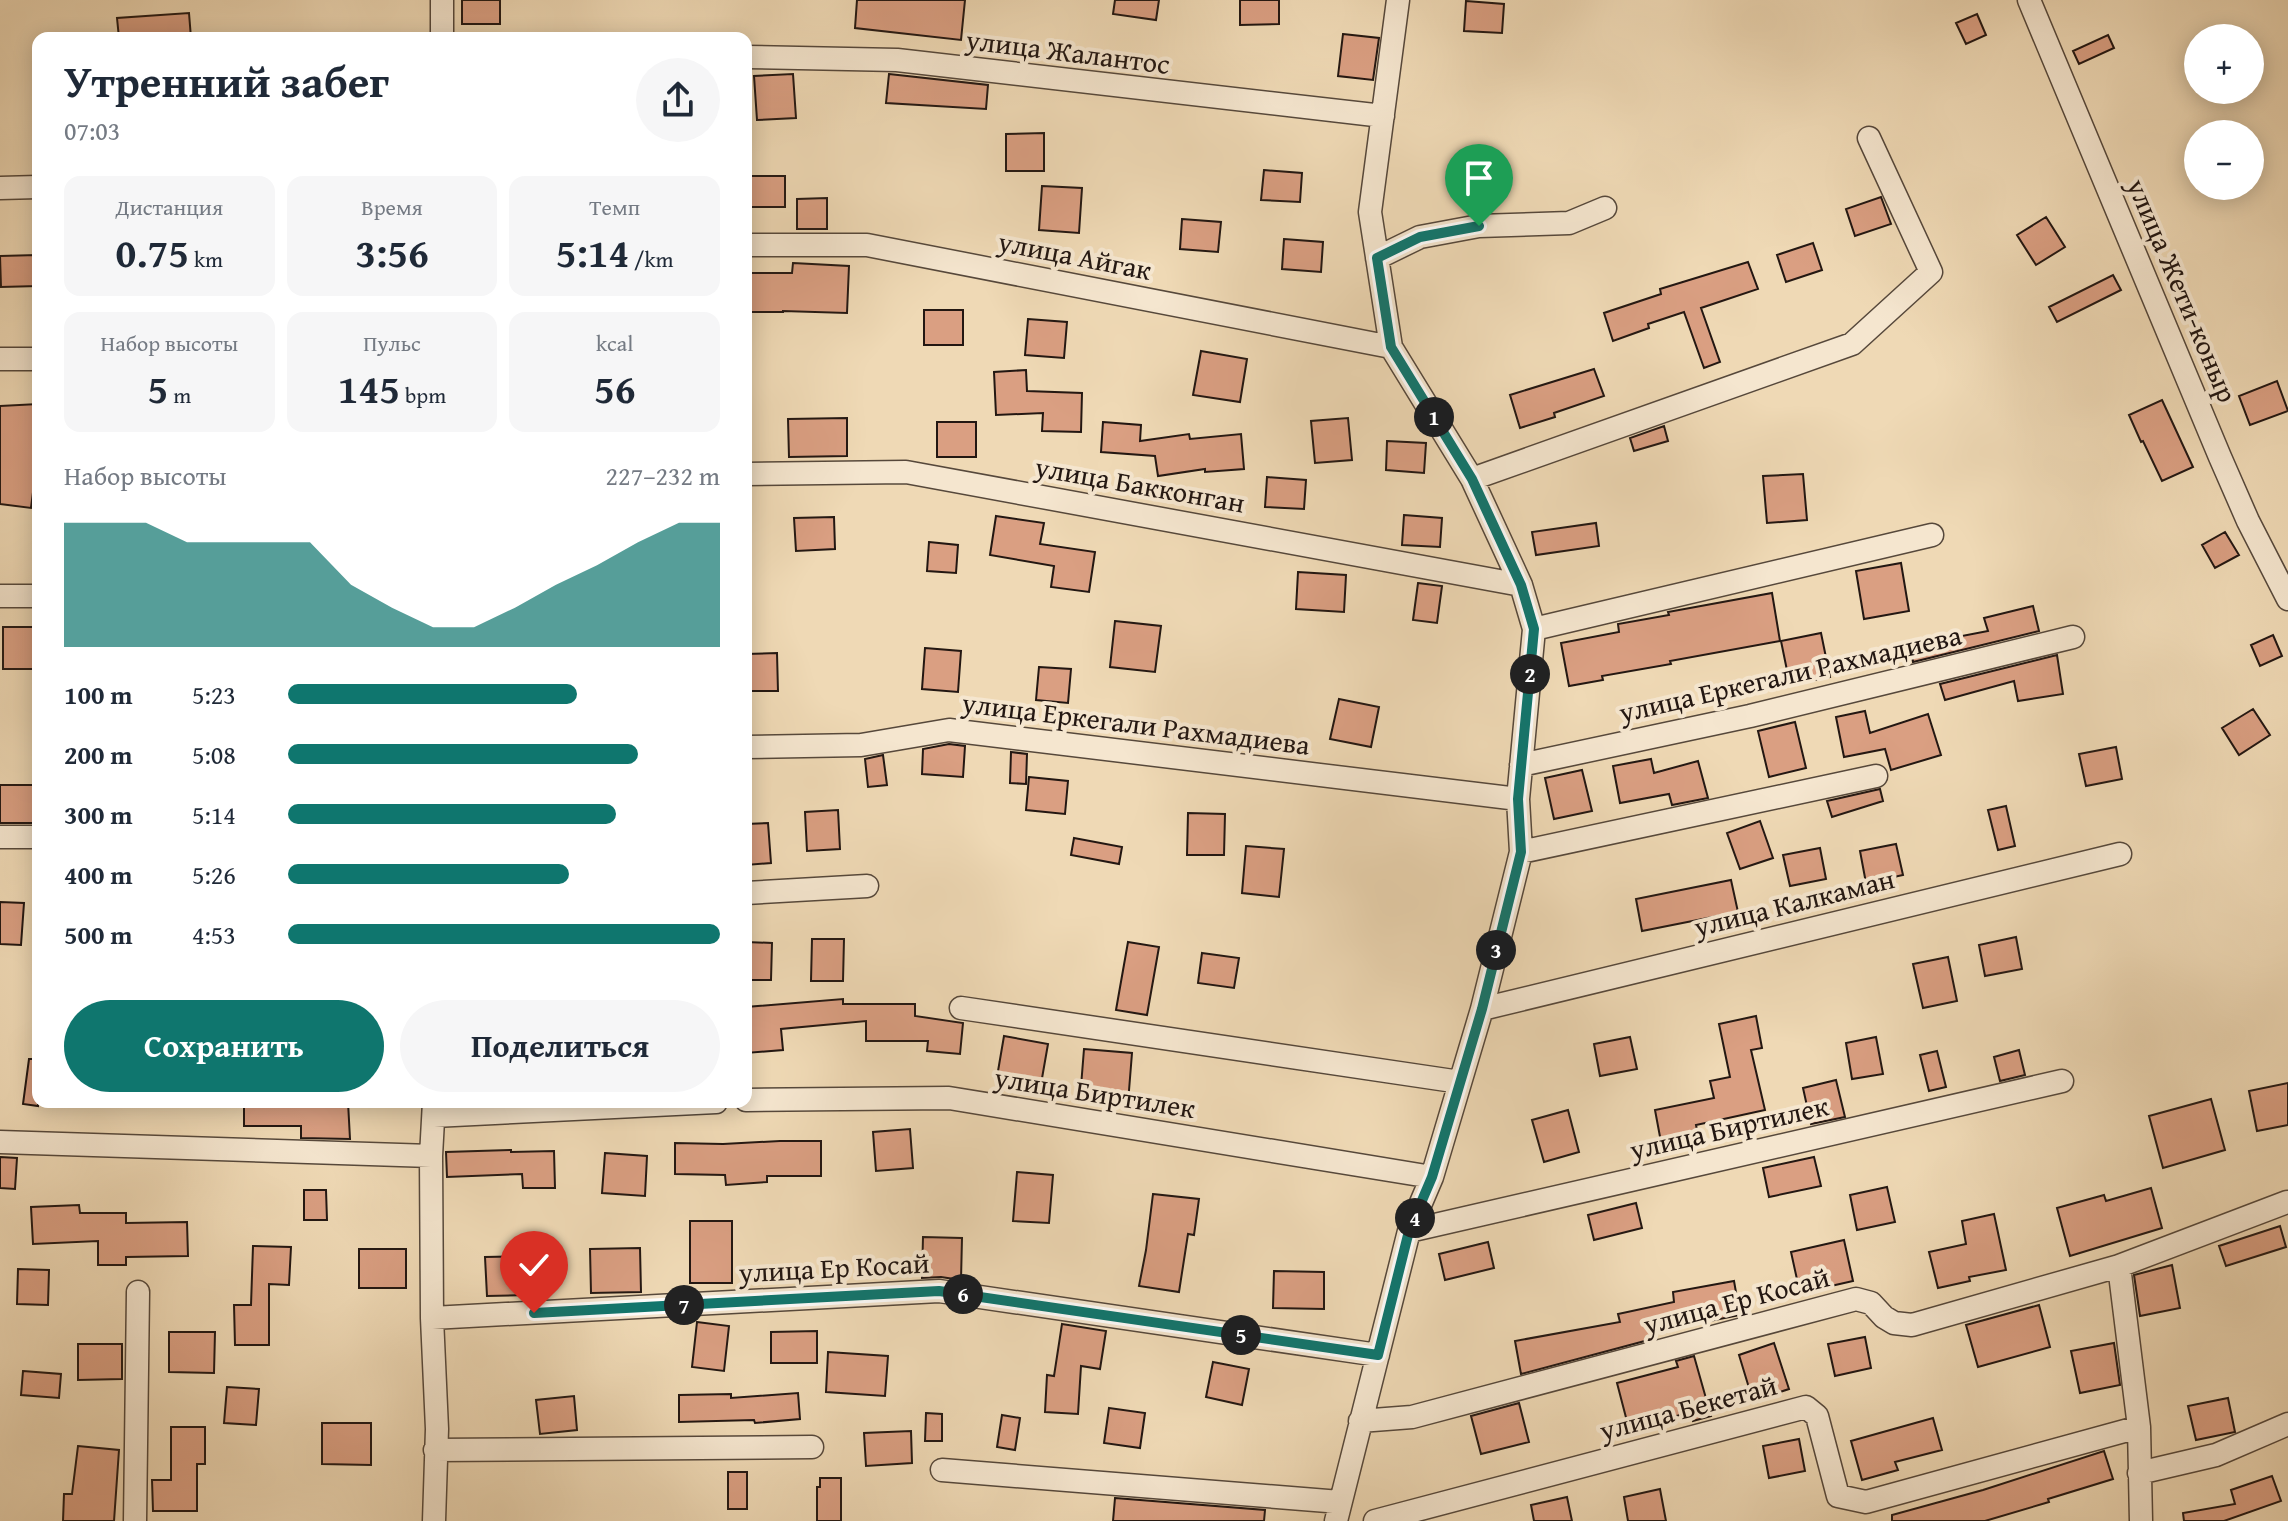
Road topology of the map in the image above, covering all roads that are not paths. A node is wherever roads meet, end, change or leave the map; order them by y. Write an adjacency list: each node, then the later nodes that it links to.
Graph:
1 (442, 0): 4 (street)
2 (1398, 0): 6 (street)
3 (2029, 0): 22 (street, улица Жети-коныр)
4 (442, 32)
5 (752, 57): 6 (street, улица Жалантос)
6 (1383, 116): 12 (street)
7 (1869, 138): 17 (street)
8 (32, 187): 9 (street)
9 (0, 188)
10 (1605, 208): 12 (street)
11 (752, 245): 13 (street, улица Айгак)
12 (1377, 258): 13 (street)
13 (1391, 347): 17 (street)
14 (0, 359): 15 (street)
15 (32, 359)
16 (752, 474): 19 (street, улица Бакконган)
17 (1472, 479): 19 (street)
18 (1932, 535): 23 (street)
19 (1521, 585): 23 (street)
20 (0, 596): 21 (street)
21 (32, 596)
22 (2288, 599)
23 (1534, 629): 26 (street)
24 (2073, 637): 26 (street, улица Еркегали Рахмадиева)
25 (752, 747): 28 (street, улица Еркегали Рахмадиева)
26 (1521, 765): 28 (street)
27 (1876, 776): 31 (street)
28 (1518, 799): 31 (street)
29 (0, 837): 30 (street)
30 (32, 837)
31 (1521, 852): 36 (street)
32 (2120, 854): 36 (street, улица Калкаман)
33 (867, 886): 34 (street)
34 (752, 893)
35 (961, 1008): 38 (street)
36 (1482, 1009): 38 (street)
37 (2062, 1081): 46 (street, улица Биртилек)
38 (1460, 1082): 44 (street)
39 (752, 1100): 44 (street, улица Биртилек)
40 (474, 1108): 41 (street)
41 (434, 1109): 43 (street)
42 (0, 1142): 43 (street)
43 (431, 1156): 49 (street)
44 (1432, 1177): 46 (street)
45 (2287, 1202): 47 (street, улица Ер Косай)
46 (1409, 1231): 50 (street)
47 (2119, 1266): 51 (street, улица Ер Косай); 53 (street)
48 (138, 1292): 59 (street)
49 (432, 1318): 50 (street, улица Ер Косай); 55 (street)
50 (1378, 1355): 51 (street)
51 (1360, 1421): 58 (street)
52 (2288, 1424): 57 (street)
53 (2139, 1427): 57 (street); 61 (street, улица Бекетай)
54 (812, 1447): 55 (street)
55 (435, 1450): 60 (street)
56 (942, 1470): 58 (street)
57 (2139, 1473): 62 (street)
58 (1338, 1511)
59 (135, 1521)
60 (434, 1521)
61 (1375, 1521)
62 (2141, 1521)

